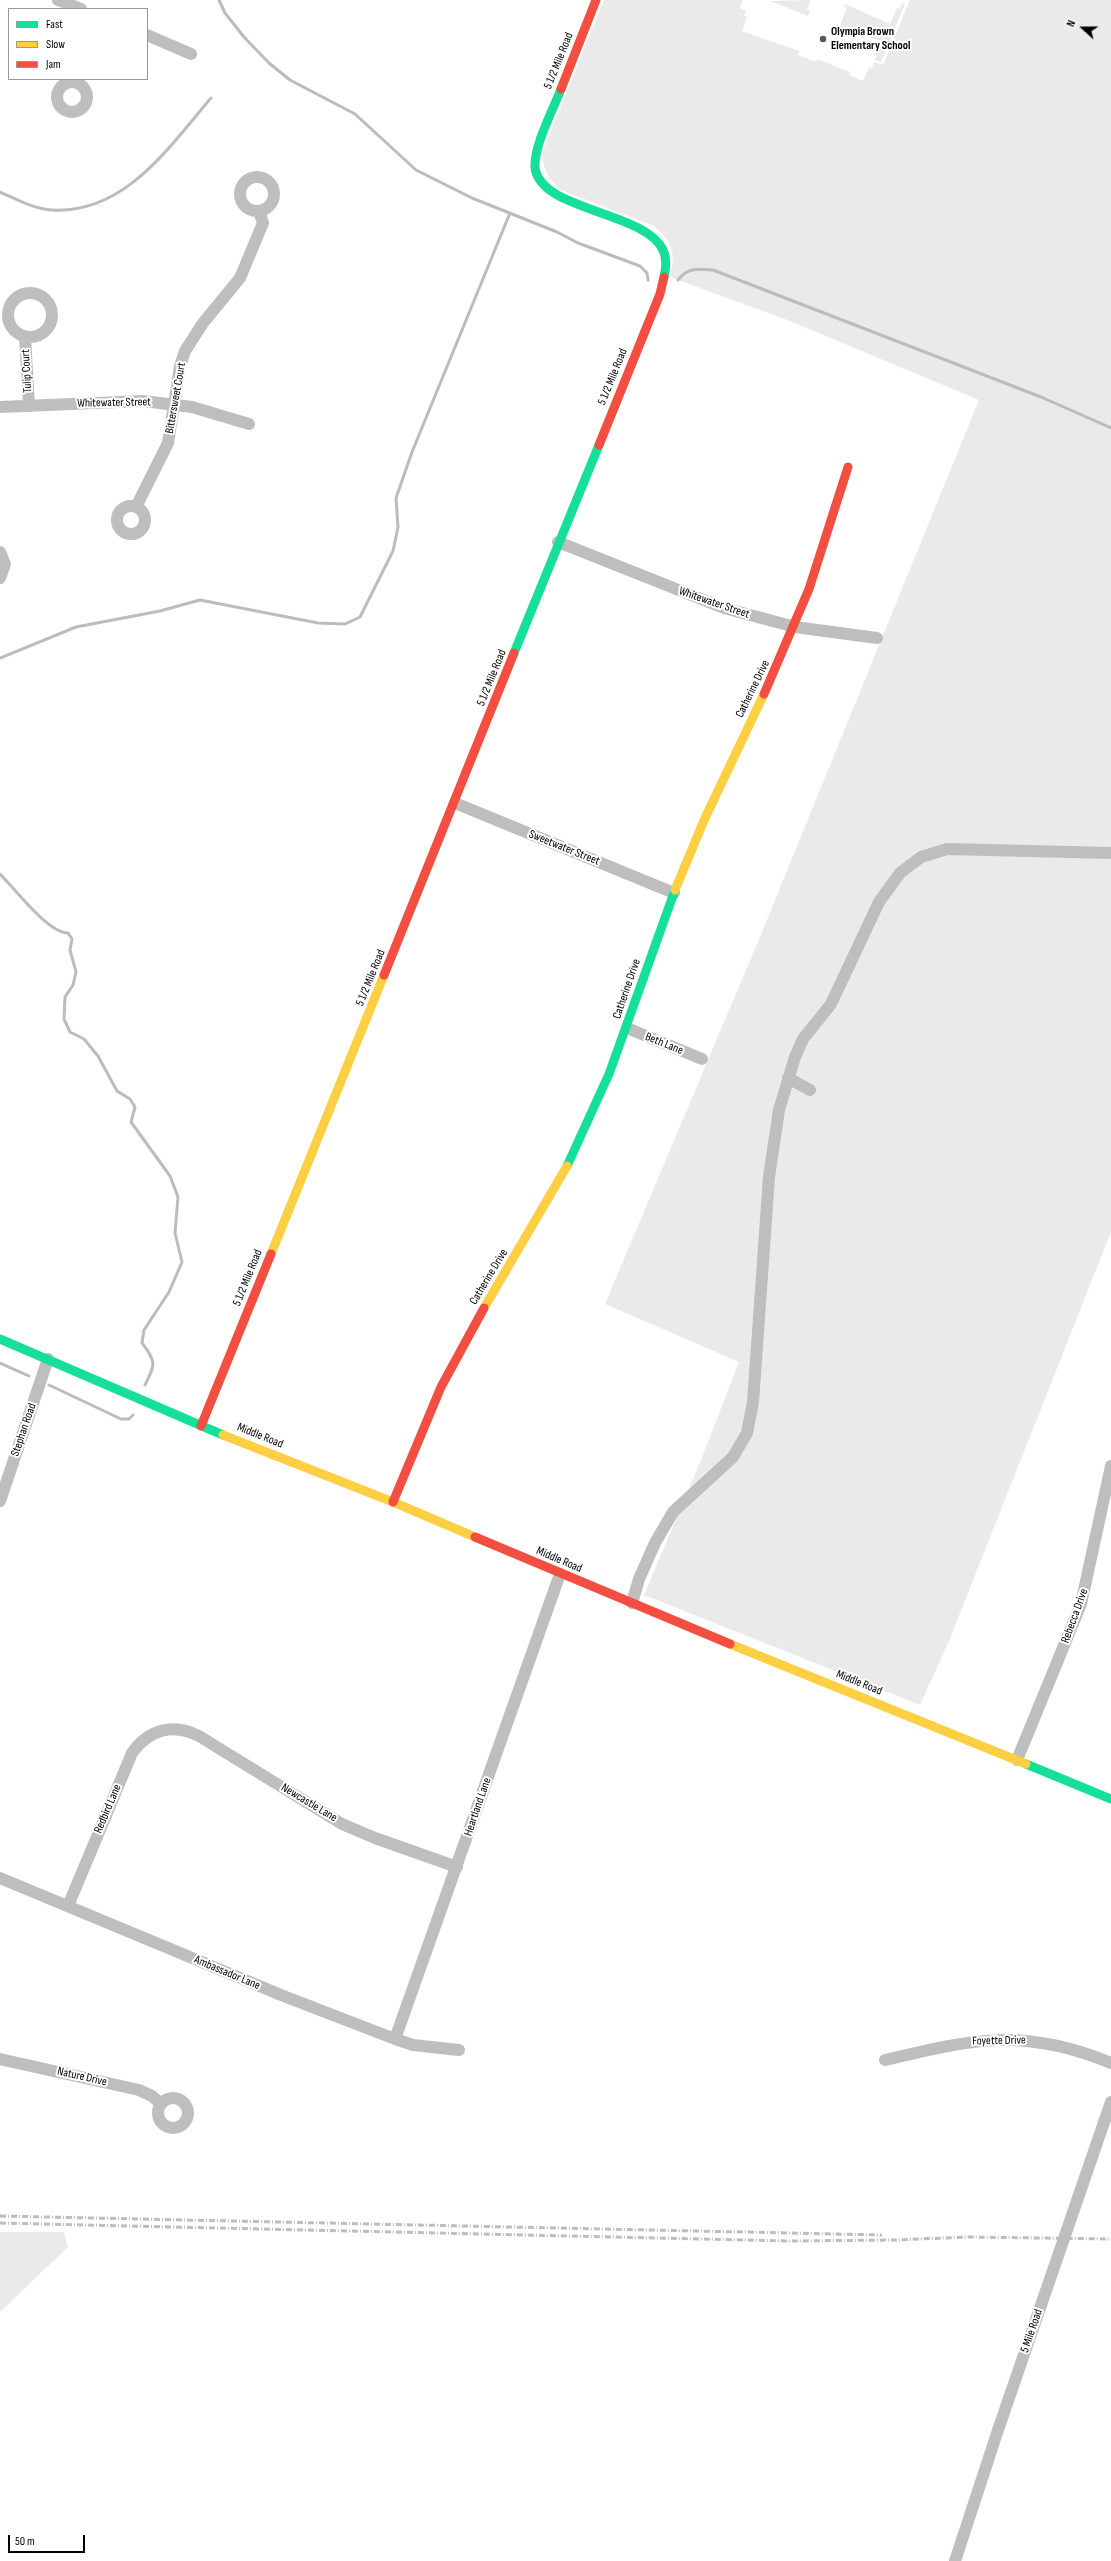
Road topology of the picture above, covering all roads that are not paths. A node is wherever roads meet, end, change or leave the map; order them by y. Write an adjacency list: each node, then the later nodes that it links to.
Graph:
1 (58, 0): 3 (street)
2 (596, 0): 14 (street, 5 1/2 Mile Road)
3 (75, 6)
4 (148, 36): 5 (street)
5 (192, 54)
6 (258, 211): 8 (street, Bittersweet Court)
7 (25, 336): 9 (street, Tulip Court)
8 (174, 404): 9 (street, Whitewater Street); 11 (street, Whitewater Street); 13 (street, Bittersweet Court)
9 (29, 406): 10 (street, Whitewater Street)
10 (0, 407)
11 (249, 424)
12 (848, 467): 17 (street, Catherine Drive)
13 (136, 506)
14 (558, 542): 17 (street, Whitewater Street); 19 (street, 5 1/2 Mile Road)
15 (0, 552): 16 (street)
16 (0, 578)
17 (795, 627): 18 (street, Whitewater Street); 21 (street, Catherine Drive)
18 (877, 638)
19 (455, 803): 21 (street, Sweetwater Street); 28 (street, 5 1/2 Mile Road)
20 (1111, 853): 24 (street)
21 (674, 893): 22 (street, Catherine Drive)
22 (627, 1028): 23 (street, Beth Lane); 32 (street, Catherine Drive)
23 (702, 1059)
24 (788, 1078): 25 (street); 34 (street)
25 (810, 1090)
26 (0, 1339): 27 (street, Middle Road)
27 (48, 1359): 28 (street, Middle Road); 30 (street, Stephan Road)
28 (201, 1426): 32 (street, Middle Road)
29 (1111, 1466): 36 (street, Rebecca Drive)
30 (4, 1474): 31 (street, Stephan Road)
31 (0, 1501)
32 (393, 1502): 33 (street, Middle Road)
33 (560, 1574): 34 (street, Middle Road); 38 (street, Heartland Lane)
34 (632, 1603): 36 (street, Middle Road)
35 (167, 1729): 38 (street, Newcastle Lane); 40 (street, Redbird Lane)
36 (1017, 1760): 37 (street, Middle Road)
37 (1111, 1799)
38 (457, 1867): 41 (street, Heartland Lane)
39 (0, 1878): 40 (street, Ambassador Lane)
40 (68, 1906): 41 (street, Ambassador Lane)
41 (395, 2039): 42 (street, Ambassador Lane)
42 (459, 2050)
43 (0, 2059): 47 (street, Nature Drive)
44 (885, 2060): 45 (street, Foyette Drive)
45 (1111, 2063)
46 (1111, 2102): 48 (street, 5 Mile Road)
47 (161, 2104)
48 (955, 2561)

